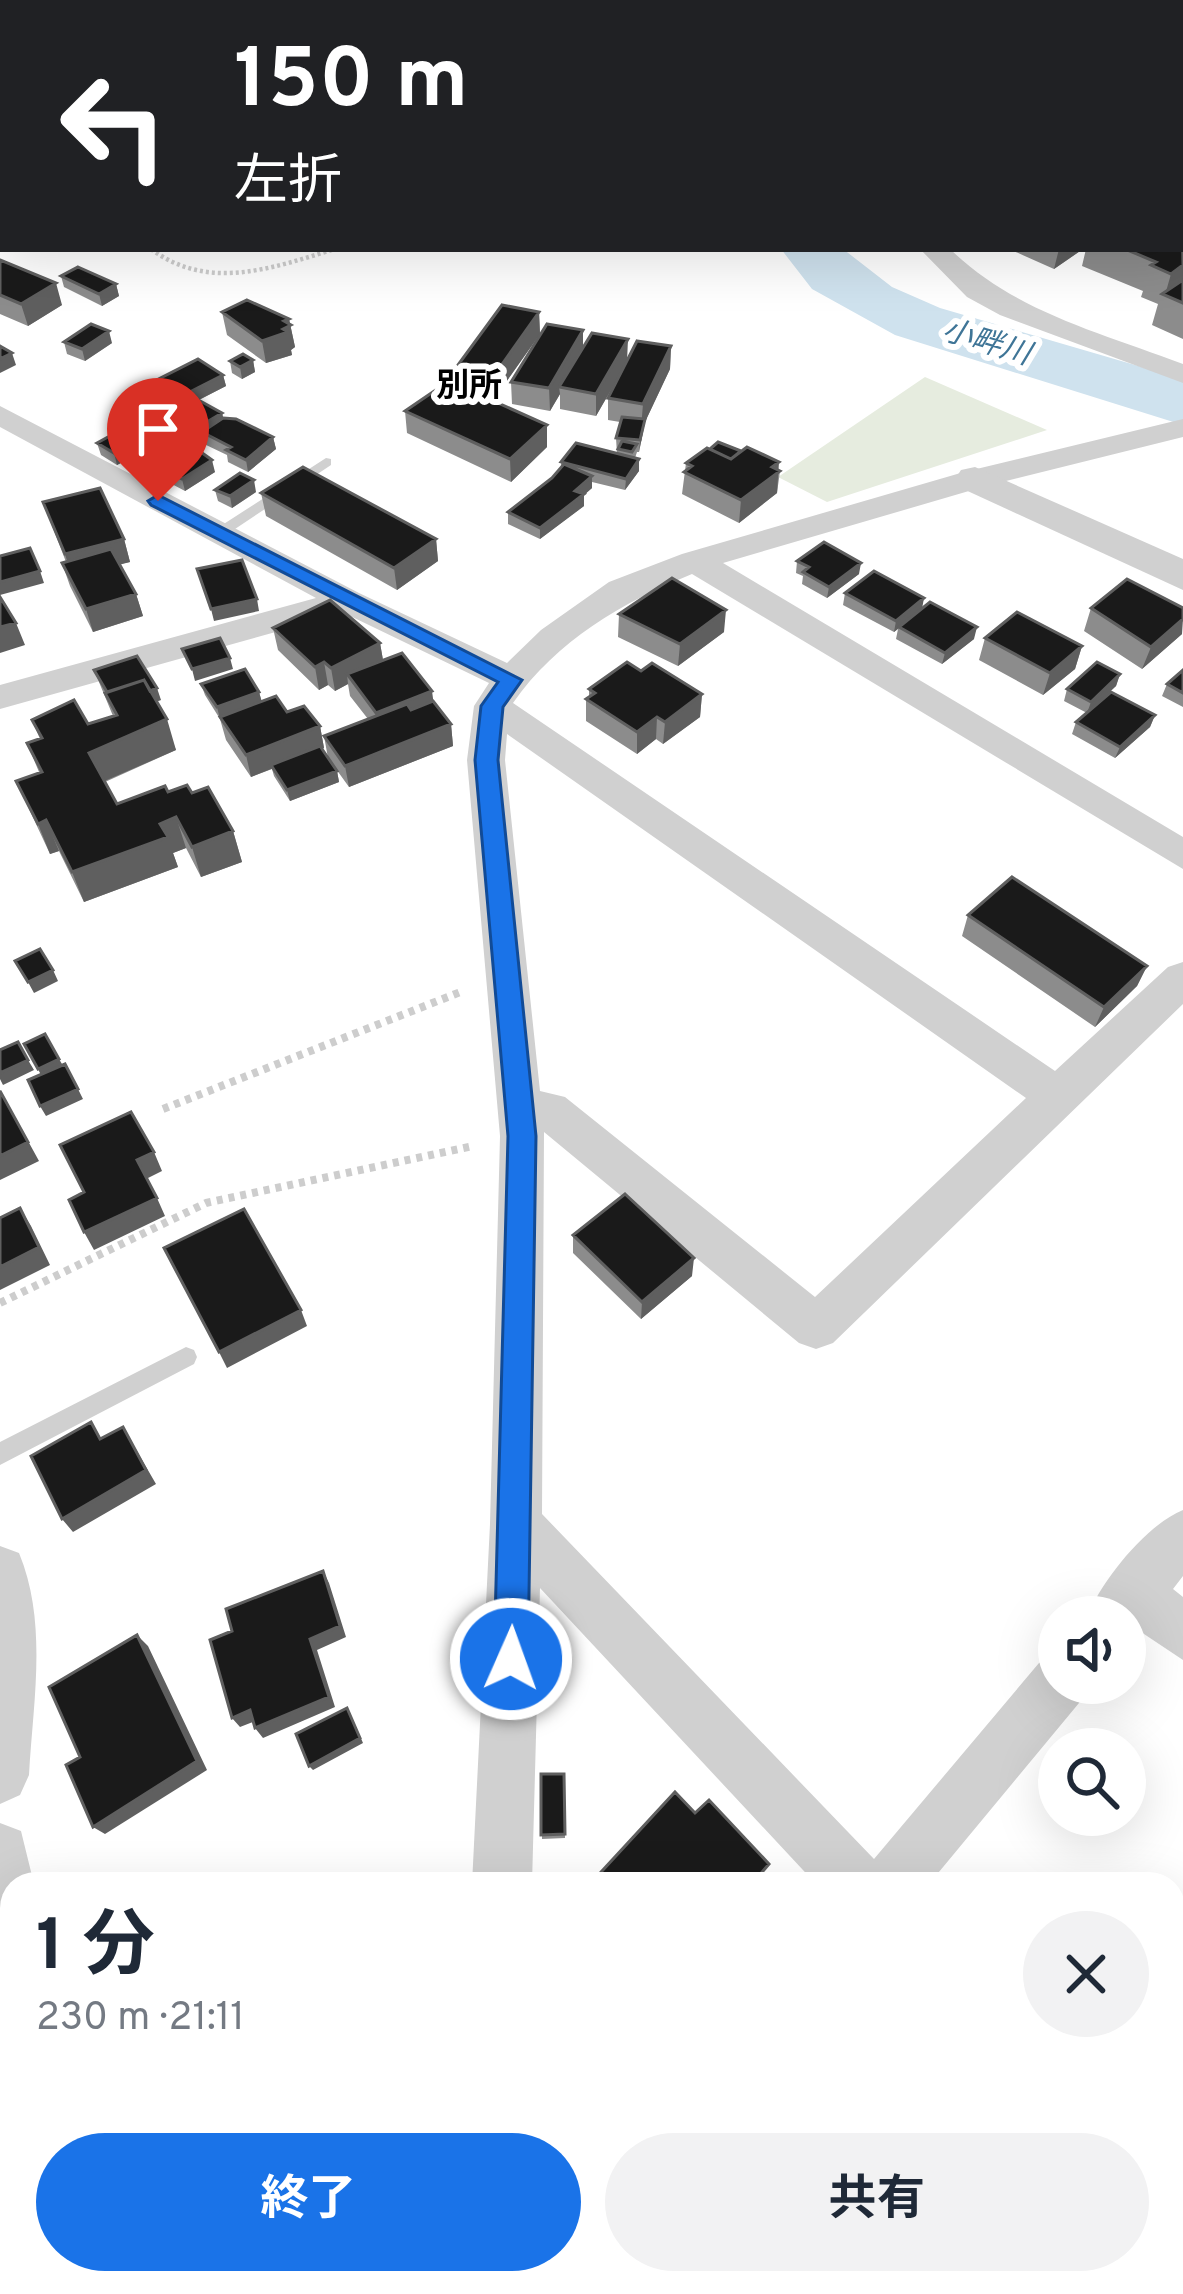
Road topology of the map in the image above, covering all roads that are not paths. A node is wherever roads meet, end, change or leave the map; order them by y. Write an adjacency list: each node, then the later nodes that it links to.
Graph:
1 (937, 252): 2 (street)
2 (1183, 374)
3 (0, 415): 7 (street)
4 (1183, 428): 6 (street)
5 (326, 462): 7 (lane)
6 (975, 479): 8 (street); 9 (street)
7 (220, 532): 10 (street)
8 (694, 561): 11 (street); 13 (street)
9 (1183, 576)
10 (347, 601): 11 (street); 12 (street)
11 (502, 693): 15 (street); 16 (street)
12 (0, 697)
13 (1183, 855)
14 (1183, 978): 15 (street)
15 (1057, 1096): 16 (street)
16 (520, 1122): 19 (street)
17 (186, 1357): 18 (lane)
18 (0, 1454)
19 (516, 1524): 27 (street); 28 (street)
20 (1183, 1536): 22 (street)
21 (0, 1572): 26 (street)
22 (1133, 1596)
23 (1146, 1615): 24 (street)
24 (1183, 1633)
25 (1041, 1704): 29 (street)
26 (0, 1775)
27 (502, 1872)
28 (846, 1872)
29 (901, 1872)

